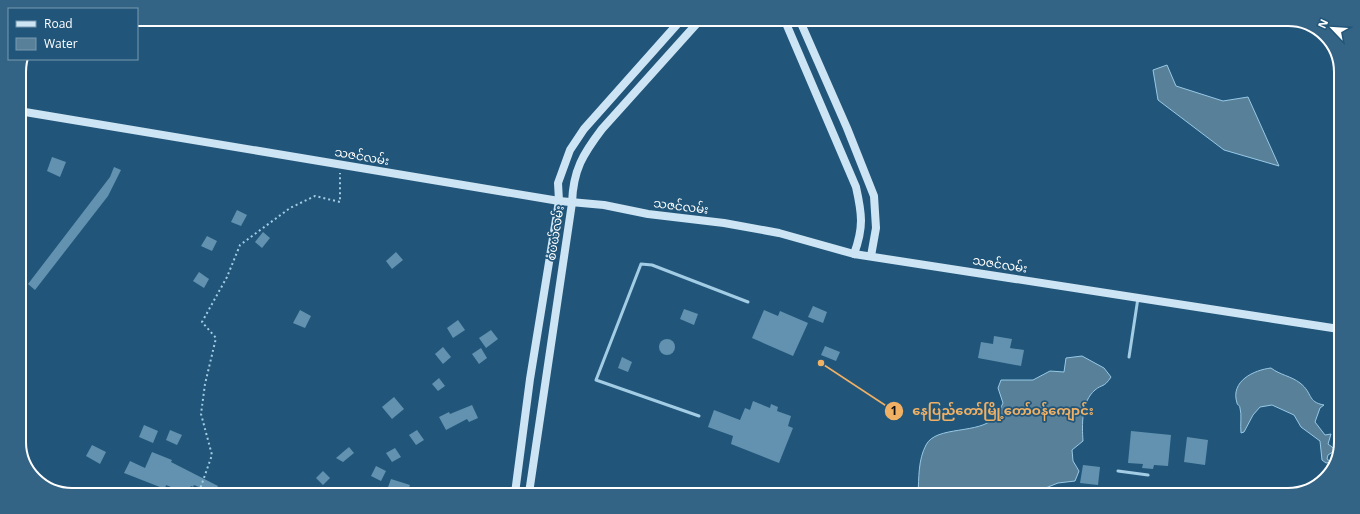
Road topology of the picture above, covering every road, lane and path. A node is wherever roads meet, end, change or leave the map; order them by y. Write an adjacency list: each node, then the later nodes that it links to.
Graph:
1 (676, 26): 7 (street, စံပယ်လမ်း)
2 (695, 26): 8 (street, စံပယ်လမ်း)
3 (787, 26): 9 (street)
4 (802, 26): 10 (street)
5 (26, 112): 6 (street, သဇင်လမ်း)
6 (340, 164): 7 (street, သဇင်လမ်း); 18 (path)
7 (559, 201): 8 (street, သဇင်လမ်း); 19 (street, စံပယ်လမ်း)
8 (572, 202): 9 (street, သဇင်လမ်း); 20 (street, စံပယ်လမ်း)
9 (854, 254): 10 (street, သဇင်လမ်း)
10 (871, 256): 11 (street, သဇင်လမ်း)
11 (1138, 298): 13 (street, သဇင်လမ်း); 14 (lane)
12 (748, 302): 15 (lane)
13 (1334, 328)
14 (1129, 357)
15 (699, 416)
16 (1118, 471): 17 (lane)
17 (1148, 475)
18 (200, 488)
19 (516, 488)
20 (530, 488)

